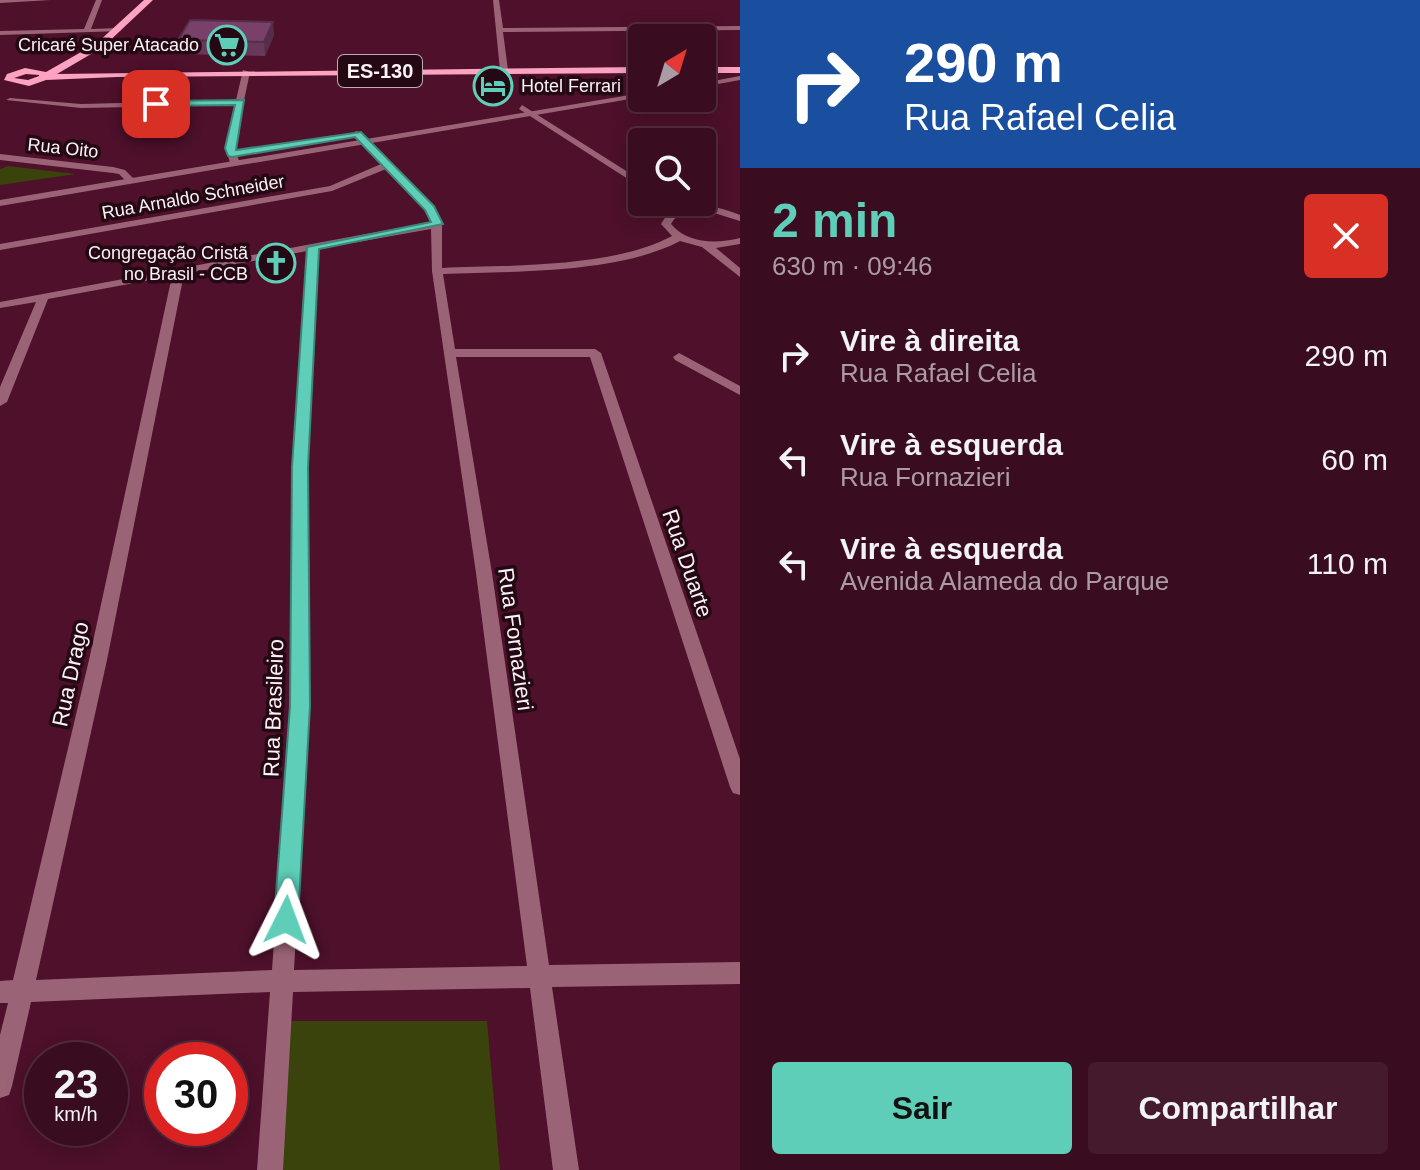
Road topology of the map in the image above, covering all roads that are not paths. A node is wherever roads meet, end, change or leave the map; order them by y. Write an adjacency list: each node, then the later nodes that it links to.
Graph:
1 (48, 0): 5 (street)
2 (99, 0): 12 (street)
3 (149, 0): 9 (main road)
4 (496, 0): 10 (street)
5 (0, 1)
6 (740, 16): 8 (street)
7 (740, 28): 8 (street)
8 (719, 29): 10 (street); 11 (street)
9 (119, 30): 12 (street); 14 (main road)
10 (500, 30): 16 (street)
11 (716, 30)
12 (87, 31): 13 (street)
13 (0, 33)
14 (77, 59): 15 (main road); 22 (main road); 23 (main road)
15 (57, 69): 22 (main road); 23 (main road, ES-130)
16 (504, 70): 17 (main road, ES-130); 21 (main road, ES-130)
17 (628, 70)
18 (740, 70): 19 (main road)
19 (716, 71)
20 (0, 72): 22 (main road)
21 (246, 72): 23 (main road, ES-130); 31 (street)
22 (37, 73): 23 (main road, ES-130); 27 (main road); 27 (main road)
23 (112, 73)
24 (740, 78): 26 (street)
25 (0, 82): 27 (main road)
26 (716, 82)
27 (21, 85): 30 (street)
28 (628, 90): 32 (street)
29 (628, 97): 34 (street)
30 (10, 100): 31 (street); 33 (street)
31 (241, 102): 38 (street)
32 (522, 107): 34 (street); 35 (street)
33 (0, 108)
34 (532, 114): 36 (street); 41 (street)
35 (357, 134): 36 (street); 38 (street)
36 (365, 142): 38 (street); 39 (street)
37 (0, 157): 40 (street, Rua Oito)
38 (233, 159): 40 (street); 42 (street)
39 (387, 165): 48 (street); 52 (street, Rua Arnaldo Schneider)
40 (122, 172): 42 (street); 43 (street)
41 (628, 176)
42 (131, 181): 44 (street)
43 (0, 192)
44 (0, 203)
45 (716, 211): 47 (street)
46 (671, 216): 49 (street)
47 (740, 218)
48 (437, 224): 53 (street); 55 (street, Rua Fornazieri)
49 (679, 237): 51 (street); 55 (street)
50 (740, 241): 51 (street)
51 (705, 244): 56 (street)
52 (0, 247)
53 (313, 247): 54 (street); 66 (street, Rua Brasileiro)
54 (179, 271): 57 (street); 67 (street, Rua Drago)
55 (437, 271): 59 (street, Rua Fornazieri)
56 (740, 274)
57 (44, 296): 58 (street); 62 (street)
58 (0, 305)
59 (450, 353): 63 (street, Rua Duarte); 65 (street, Rua Fornazieri)
60 (679, 357): 61 (street)
61 (740, 391)
62 (0, 402)
63 (740, 787)
64 (740, 973): 65 (street)
65 (538, 977): 66 (street); 70 (street, Rua Fornazieri)
66 (282, 981): 67 (street); 69 (street, Rua Brasileiro)
67 (11, 991): 68 (street, Rua Drago)
68 (0, 1086)
69 (270, 1170)
70 (566, 1170)

